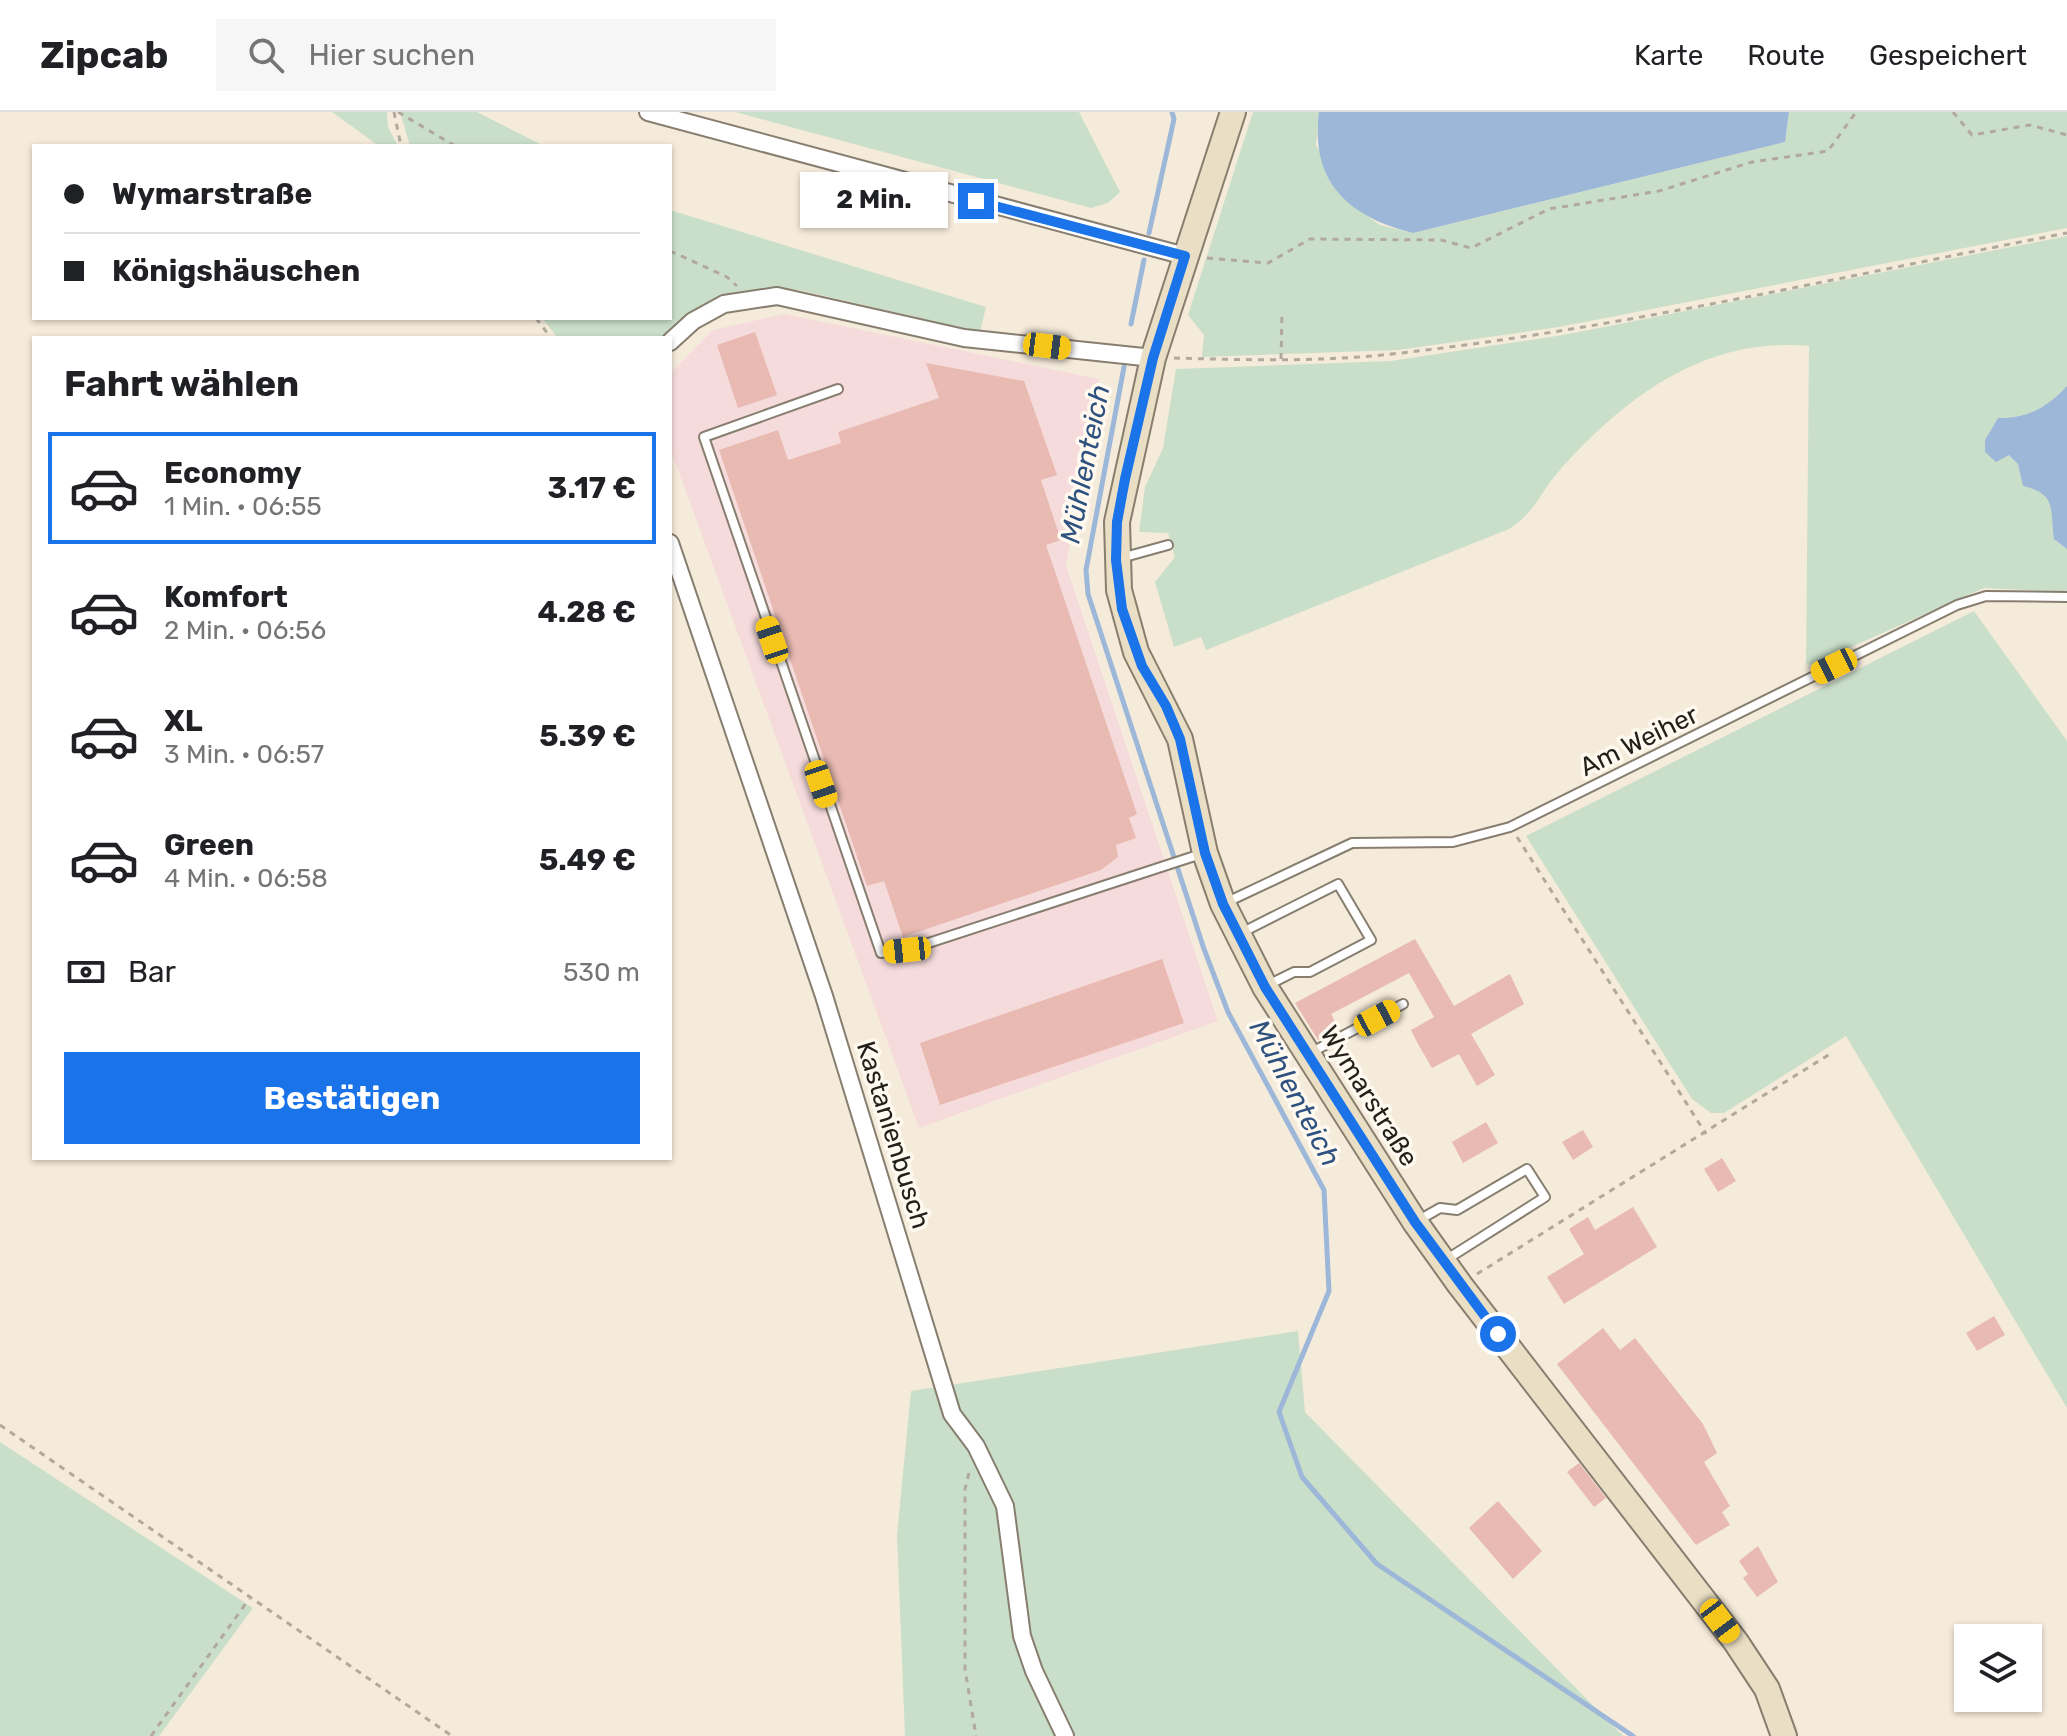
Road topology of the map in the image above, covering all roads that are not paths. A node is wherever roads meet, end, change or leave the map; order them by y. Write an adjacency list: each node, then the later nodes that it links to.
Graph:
1 (648, 112): 3 (street)
2 (1233, 112): 3 (main road, Wymarstraße)
3 (1185, 256): 5 (main road, Wymarstraße)
4 (672, 340): 5 (street)
5 (1153, 358): 9 (main road, Wymarstraße)
6 (838, 389): 11 (lane)
7 (1168, 545): 9 (lane)
8 (672, 549): 19 (street, Kastanienbusch)
9 (1116, 560): 11 (main road, Wymarstraße)
10 (2067, 597): 12 (lane, Am Weiher)
11 (1197, 856): 12 (main road, Wymarstraße)
12 (1223, 904): 13 (main road, Wymarstraße)
13 (1238, 934): 14 (main road, Wymarstraße); 14 (lane)
14 (1265, 987): 16 (main road, Wymarstraße)
15 (1403, 1004): 16 (lane)
16 (1309, 1053): 17 (main road, Wymarstraße)
17 (1415, 1222): 18 (main road, Wymarstraße); 18 (lane)
18 (1444, 1261): 20 (main road, Wymarstraße)
19 (1065, 1736)
20 (1784, 1736)

